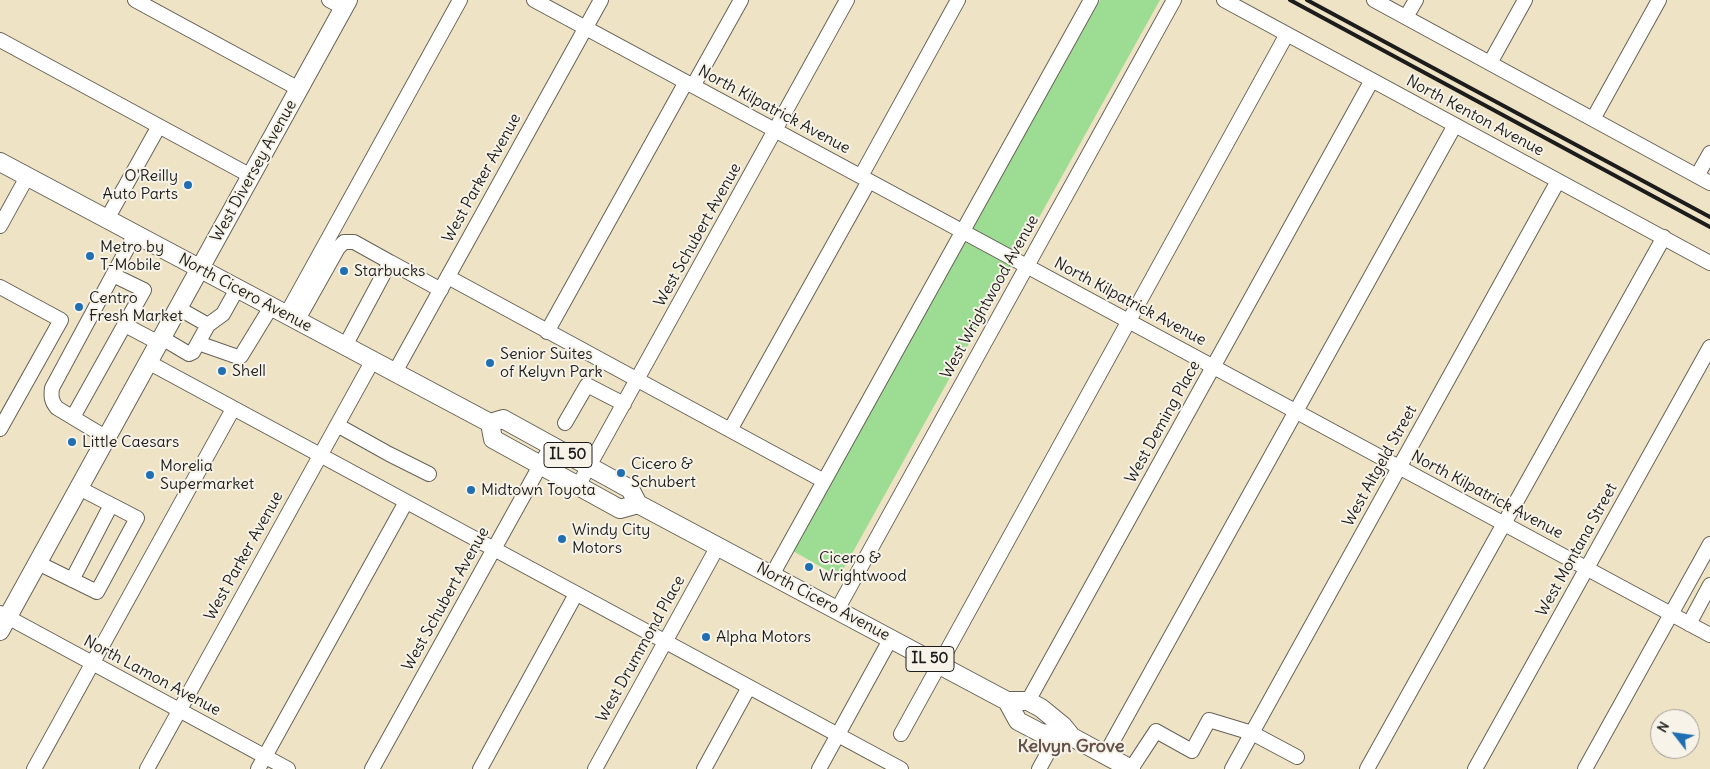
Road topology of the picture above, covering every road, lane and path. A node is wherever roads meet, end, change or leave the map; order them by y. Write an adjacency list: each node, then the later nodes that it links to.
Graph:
1 (135, 0): 23 (street)
2 (460, 0): 51 (street)
3 (534, 0): 17 (street, North Kilpatrick Avenue)
4 (601, 0): 17 (street, West Parker Avenue)
5 (741, 0): 22 (street)
6 (847, 0): 27 (street, West Schubert Avenue)
7 (958, 0): 33 (street)
8 (1091, 0): 38 (street)
9 (1174, 0): 43 (street, West Wrightwood Avenue)
10 (1224, 0): 18 (street, North Kenton Avenue)
11 (1374, 0): 16 (street)
12 (1416, 0): 16 (street)
13 (1525, 0): 20 (street)
14 (1659, 0): 24 (street)
15 (340, 3): 23 (main road, West Diversey Avenue)
16 (1406, 18): 20 (street)
17 (586, 28): 22 (street, North Kilpatrick Avenue); 46 (street, West Parker Avenue)
18 (1287, 34): 21 (street, North Kenton Avenue); 52 (street)
19 (0, 40): 26 (street)
20 (1490, 63): 24 (street)
21 (1372, 80): 25 (street, North Kenton Avenue); 62 (street, West Deming Place)
22 (690, 84): 27 (street, North Kilpatrick Avenue); 55 (street)
23 (299, 88): 30 (main road, West Diversey Avenue)
24 (1593, 119): 31 (street)
25 (1455, 125): 34 (street, North Kenton Avenue); 67 (street)
26 (158, 126): 30 (street); 36 (street)
27 (775, 130): 33 (street, North Kilpatrick Avenue); 64 (street, West Schubert Avenue)
28 (1710, 153): 31 (street)
29 (0, 162): 32 (main road, North Cicero Avenue / IL 50)
30 (251, 176): 44 (main road, West Diversey Avenue)
31 (1697, 176): 35 (street)
32 (27, 177): 36 (main road, North Cicero Avenue / IL 50); 37 (street)
33 (865, 178): 38 (street, North Kilpatrick Avenue); 73 (street)
34 (1558, 181): 40 (street, North Kenton Avenue); 79 (street, West Altgeld Street)
35 (1710, 183)
36 (107, 220): 39 (main road, North Cicero Avenue / IL 50)
37 (0, 226)
38 (962, 231): 43 (street, North Kilpatrick Avenue); 81 (street)
39 (135, 234): 44 (main road, North Cicero Avenue / IL 50); 45 (street)
40 (1664, 238): 42 (street, North Kenton Avenue); 87 (street)
41 (390, 262): 49 (street); 51 (street); 58 (street)
42 (1710, 263)
43 (1027, 266): 52 (street, North Kilpatrick Avenue); 97 (street, West Wrightwood Avenue)
44 (200, 269): 48 (main road, North Cicero Avenue / IL 50); 50 (main road, West Diversey Avenue)
45 (113, 275): 53 (street); 68 (street)
46 (448, 277): 49 (street, West Parker Avenue); 55 (street)
47 (0, 287): 72 (street)
48 (237, 289): 51 (main road, North Cicero Avenue / IL 50); 54 (street)
49 (440, 290): 63 (street, West Parker Avenue)
50 (178, 308): 54 (street); 56 (main road, West Diversey Avenue)
51 (285, 314): 57 (street); 58 (main road, North Cicero Avenue / IL 50)
52 (1129, 321): 62 (street, North Kilpatrick Avenue); 105 (street)
53 (125, 325): 56 (street); 68 (street)
54 (208, 325): 57 (street)
55 (547, 332): 64 (street)
56 (160, 341): 57 (street); 61 (main road, West Diversey Avenue)
57 (198, 343)
58 (345, 346): 60 (main road, North Cicero Avenue / IL 50)
59 (1710, 349): 92 (street, West Montana Street)
60 (373, 360): 63 (main road, North Cicero Avenue / IL 50); 71 (street, West Parker Avenue)
61 (148, 362): 66 (street); 74 (main road, West Diversey Avenue)
62 (1213, 367): 67 (street, North Kilpatrick Avenue); 108 (street, West Deming Place)
63 (395, 372): 69 (main road, North Cicero Avenue / IL 50)
64 (637, 380): 65 (street, West Schubert Avenue); 73 (street)
65 (624, 404): 70 (street); 78 (street, West Schubert Avenue)
66 (233, 408): 76 (street); 104 (street)
67 (1296, 412): 79 (street, North Kilpatrick Avenue); 114 (street)
68 (73, 417): 74 (street)
69 (490, 423): 75 (main road, North Cicero Avenue / IL 50); 77 (main road, IL 50)
70 (565, 423)
71 (337, 425): 76 (street, West Parker Avenue); 80 (street)
72 (0, 429)
73 (730, 430): 81 (street)
74 (107, 438): 83 (main road, West Diversey Avenue)
75 (551, 446): 77 (street, West Schubert Avenue); 78 (main road, North Cicero Avenue / IL 50)
76 (320, 456): 84 (street); 109 (street, West Parker Avenue)
77 (540, 465): 82 (main road, IL 50); 90 (street, West Schubert Avenue)
78 (589, 466): 82 (street, West Schubert Avenue); 85 (main road, North Cicero Avenue / IL 50)
79 (1399, 467): 87 (street, North Kilpatrick Avenue); 111 (street, West Altgeld Street)
80 (429, 474)
81 (824, 481): 93 (street)
82 (578, 486): 85 (main road, IL 50)
83 (79, 488): 86 (street); 91 (main road, West Diversey Avenue)
84 (406, 502): 90 (street); 115 (street)
85 (638, 504): 89 (main road, North Cicero Avenue / IL 50)
86 (111, 505): 94 (street); 94 (street)
87 (1505, 524): 92 (street, North Kilpatrick Avenue); 130 (street)
88 (1710, 544): 98 (street)
89 (718, 546): 93 (main road, North Cicero Avenue / IL 50); 103 (street, West Drummond Place)
90 (493, 549): 96 (street); 121 (street, West Schubert Avenue)
91 (38, 563): 94 (street); 99 (main road, West Diversey Avenue)
92 (1587, 569): 98 (street, North Kilpatrick Avenue); 131 (street, West Montana Street)
93 (772, 575): 97 (main road, North Cicero Avenue / IL 50)
94 (72, 580)
95 (1710, 585): 100 (street)
96 (576, 594): 103 (street); 122 (street)
97 (837, 610): 102 (main road, North Cicero Avenue / IL 50)
98 (1671, 614): 100 (street, North Kilpatrick Avenue); 132 (street)
99 (3, 621): 104 (street, North Lamon Avenue)
100 (1689, 624): 101 (street, North Kilpatrick Avenue)
101 (1710, 635)
102 (891, 638): 105 (main road, North Cicero Avenue / IL 50); 113 (street)
103 (665, 642): 106 (street); 123 (street, West Drummond Place)
104 (92, 663): 109 (street, North Lamon Avenue); 117 (street)
105 (939, 664): 107 (main road, North Cicero Avenue / IL 50); 112 (street)
106 (749, 687): 113 (street); 124 (street)
107 (1007, 701): 108 (main road, North Cicero Avenue / IL 50); 110 (main road, North Cicero Avenue / IL 50)
108 (1028, 701): 110 (main road, North Cicero Avenue / IL 50)
109 (179, 710): 115 (street, North Lamon Avenue); 118 (street, West Parker Avenue)
110 (1064, 733): 114 (main road, North Cicero Avenue / IL 50); 127 (street)
111 (1252, 733): 116 (street); 128 (street); 129 (street, West Altgeld Street)
112 (901, 734)
113 (838, 735): 125 (street); 126 (street)
114 (1105, 755): 128 (main road, North Cicero Avenue / IL 50)
115 (265, 756): 119 (street); 120 (street, North Lamon Avenue)
116 (1297, 757)
117 (34, 769)
118 (147, 769)
119 (258, 769)
120 (288, 769)
121 (372, 769)
122 (480, 769)
123 (595, 769)
124 (704, 769)
125 (819, 769)
126 (902, 769)
127 (1039, 769)
128 (1131, 769)
129 (1232, 769)
130 (1368, 769)
131 (1475, 769)
132 (1585, 769)

